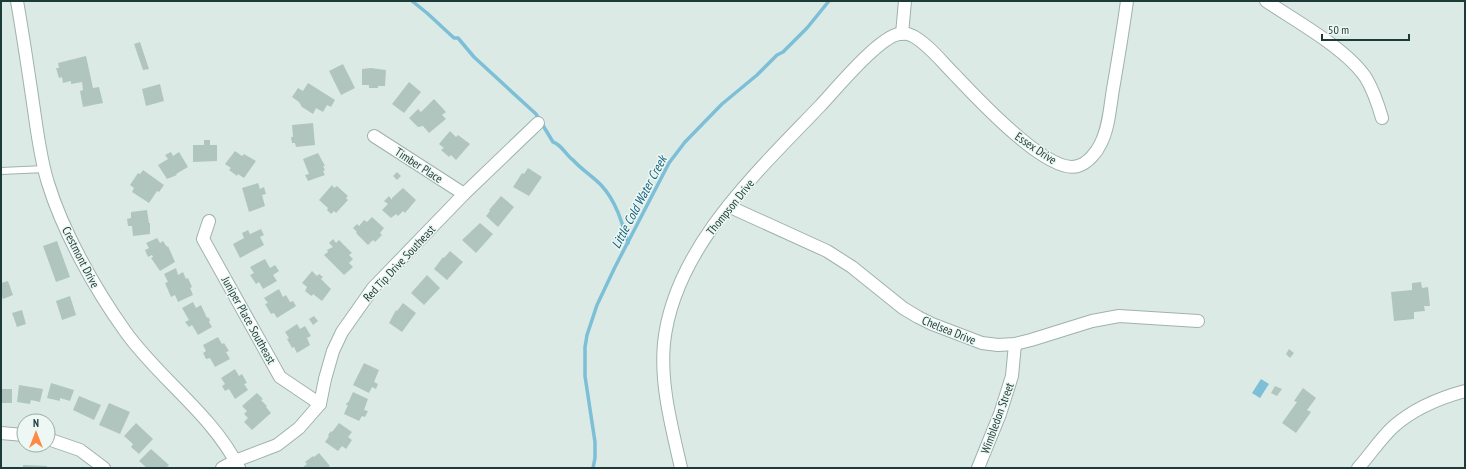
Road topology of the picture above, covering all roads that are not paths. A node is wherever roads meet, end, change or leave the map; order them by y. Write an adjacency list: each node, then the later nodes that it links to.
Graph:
1 (17, 1): 9 (street, Crestmont Drive)
2 (905, 1): 5 (street)
3 (1127, 1): 5 (street, Essex Drive)
4 (1266, 1): 6 (street)
5 (902, 34): 12 (street, Thompson Drive)
6 (1382, 118)
7 (538, 124): 11 (street, Red Tip Drive Southeast)
8 (374, 136): 11 (street, Timber Place)
9 (45, 169): 10 (lane); 21 (street, Crestmont Drive)
10 (1, 171)
11 (464, 194): 17 (street, Red Tip Drive Southeast)
12 (728, 206): 15 (street, Chelsea Drive); 24 (street, Thompson Drive)
13 (209, 221): 17 (street, Juniper Place Southeast)
14 (1198, 321): 15 (street, Chelsea Drive)
15 (1015, 344): 25 (street, Wimbledon Street)
16 (1465, 391): 26 (street)
17 (320, 404): 21 (street, Red Tip Drive Southeast)
18 (1, 433): 19 (street)
19 (16, 434)
20 (56, 442): 22 (street)
21 (237, 465): 23 (street, Red Tip Drive Southeast)
22 (104, 468)
23 (222, 468)
24 (681, 468)
25 (978, 468)
26 (1358, 468)

